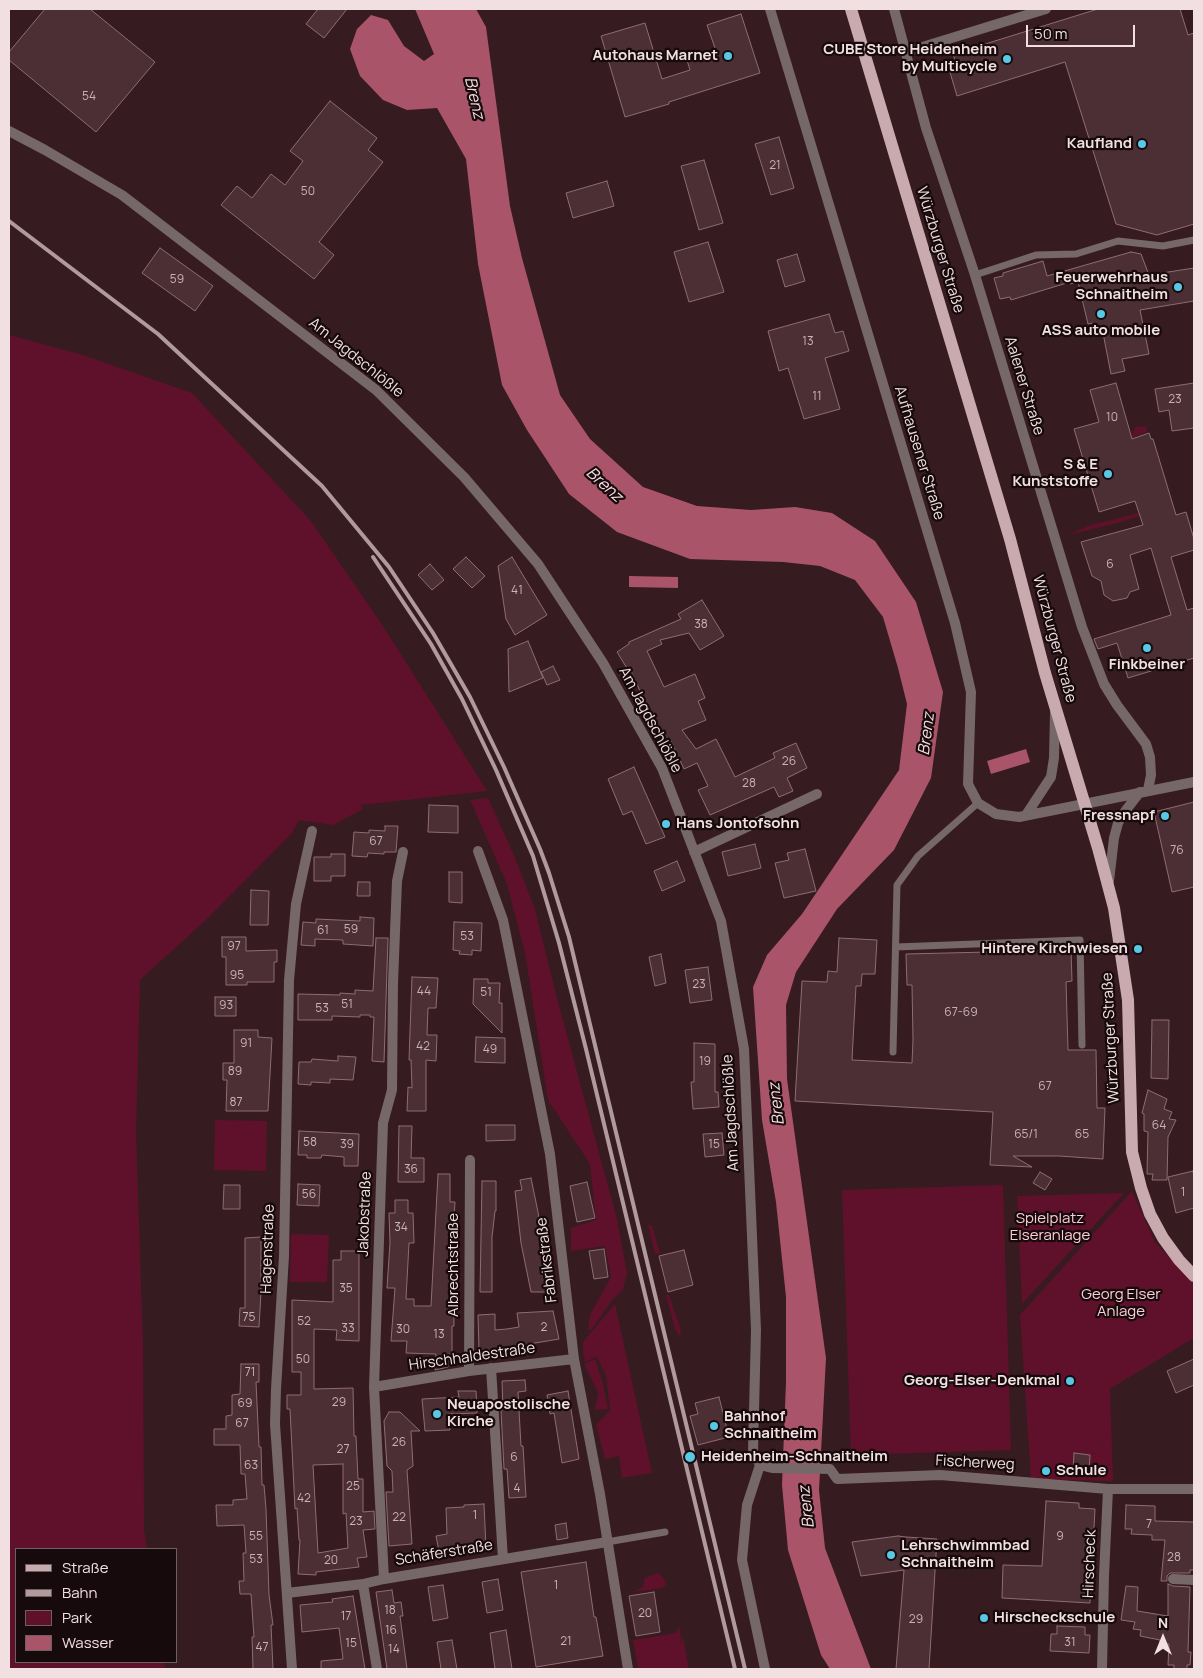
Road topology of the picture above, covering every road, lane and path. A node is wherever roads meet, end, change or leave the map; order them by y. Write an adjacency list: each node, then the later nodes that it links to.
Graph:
1 (770, 9): 13 (street, Aufhausener Straße)
2 (851, 9): 9 (main road, Würzburger Straße)
3 (894, 9): 5 (street, Aalener Straße)
4 (1046, 9): 5 (street)
5 (906, 52): 8 (street, Aalener Straße)
6 (9, 131): 19 (street, Am Jagdschlößle)
7 (1194, 240): 8 (lane)
8 (975, 275): 11 (street, Aalener Straße)
9 (1055, 707): 14 (main road, Würzburger Straße); 15 (street)
10 (1194, 782): 11 (street)
11 (1144, 791): 14 (street); 20 (street)
12 (817, 794): 19 (street)
13 (978, 803): 15 (street); 21 (lane)
14 (1085, 804): 15 (street); 20 (main road, Würzburger Straße)
15 (1026, 815)
16 (312, 831): 40 (street, Hagenstraße)
17 (478, 851): 26 (street, Fabrikstraße)
18 (403, 852): 29 (street, Jakobstraße)
19 (694, 852): 30 (street, Am Jagdschlößle)
20 (1108, 885): 25 (main road, Würzburger Straße)
21 (896, 947): 22 (lane); 23 (lane)
22 (1082, 1045)
23 (893, 1052)
24 (470, 1160): 28 (street, Albrechtstraße)
25 (1194, 1276)
26 (574, 1359): 27 (street, Hirschhaldestraße); 34 (street, Fabrikstraße)
27 (491, 1368): 28 (street, Hirschhaldestraße); 35 (street)
28 (469, 1371): 29 (street, Hirschhaldestraße)
29 (374, 1387): 36 (street, Jakobstraße)
30 (760, 1465): 31 (street, Fischerweg); 44 (street)
31 (1108, 1489): 32 (street, Fischerweg); 45 (street, Hirscheck)
32 (1194, 1489)
33 (666, 1532): 34 (lane)
34 (607, 1542): 35 (street, Schäferstraße); 43 (street, Fabrikstraße)
35 (503, 1559): 36 (street, Schäferstraße)
36 (384, 1579): 39 (street, Schäferstraße)
37 (1174, 1579): 38 (street)
38 (1194, 1580)
39 (363, 1584): 40 (street, Schäferstraße); 42 (street)
40 (287, 1593): 41 (street, Hagenstraße)
41 (292, 1669)
42 (377, 1669)
43 (628, 1669)
44 (765, 1669)
45 (1102, 1669)

